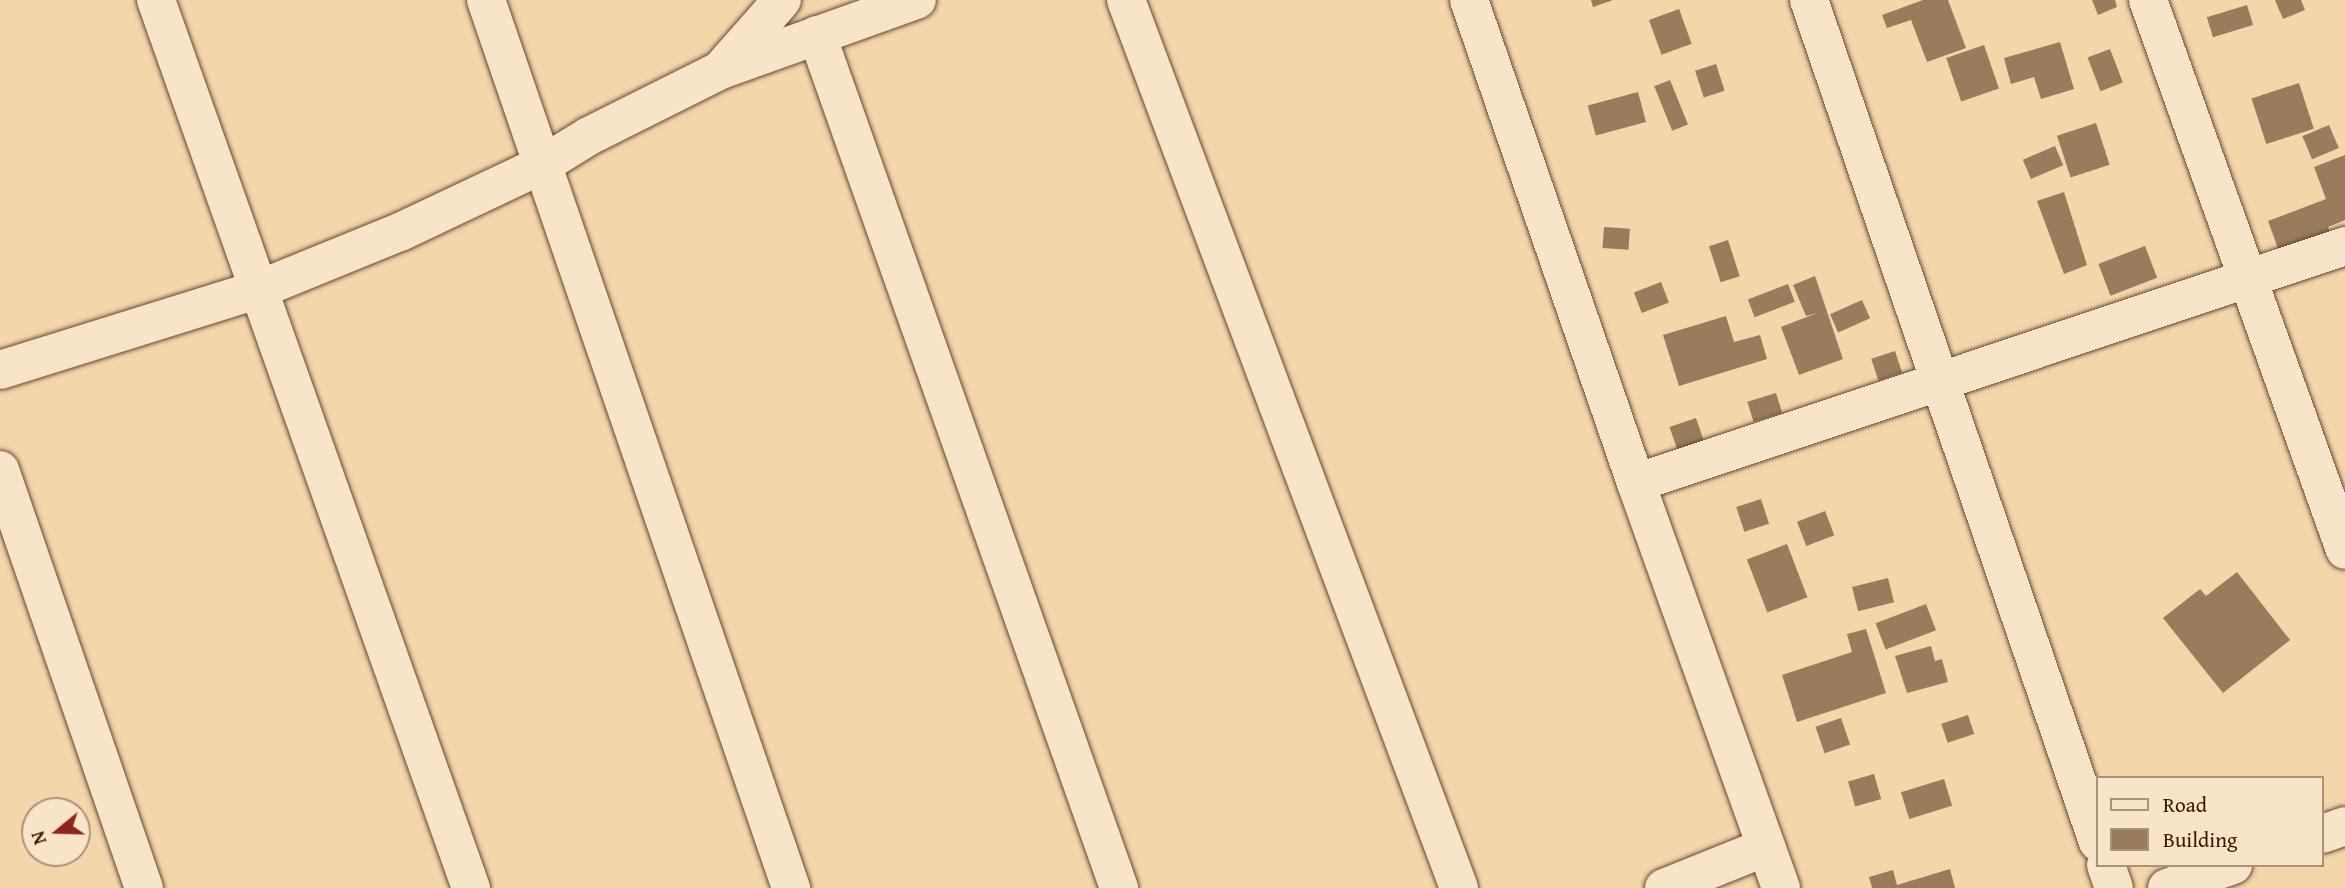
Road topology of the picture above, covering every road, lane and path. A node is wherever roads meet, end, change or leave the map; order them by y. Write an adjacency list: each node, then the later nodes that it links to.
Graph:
1 (156, 0): 14 (street)
2 (486, 0): 11 (street)
3 (782, 0): 10 (street)
4 (917, 0): 9 (street)
5 (1126, 0): 30 (street)
6 (1469, 0): 18 (street)
7 (1809, 0): 16 (street)
8 (2148, 0): 13 (street)
9 (817, 35): 10 (street); 29 (street)
10 (720, 70): 11 (street)
11 (542, 165): 14 (street); 28 (street)
12 (2345, 246): 13 (street)
13 (2246, 279): 16 (street); 19 (street)
14 (260, 289): 15 (street); 27 (street)
15 (0, 370)
16 (1938, 381): 18 (street); 22 (street)
17 (0, 470): 26 (street)
18 (1636, 483): 23 (street)
19 (2345, 550)
20 (2345, 826): 21 (street)
21 (2324, 833)
22 (2096, 836)
23 (1766, 847): 31 (street); 32 (street)
24 (2107, 867): 33 (street)
25 (2227, 867): 34 (street)
26 (144, 888)
27 (471, 888)
28 (791, 888)
29 (1119, 888)
30 (1460, 888)
31 (1664, 888)
32 (1781, 888)
33 (2114, 888)
34 (2167, 888)

